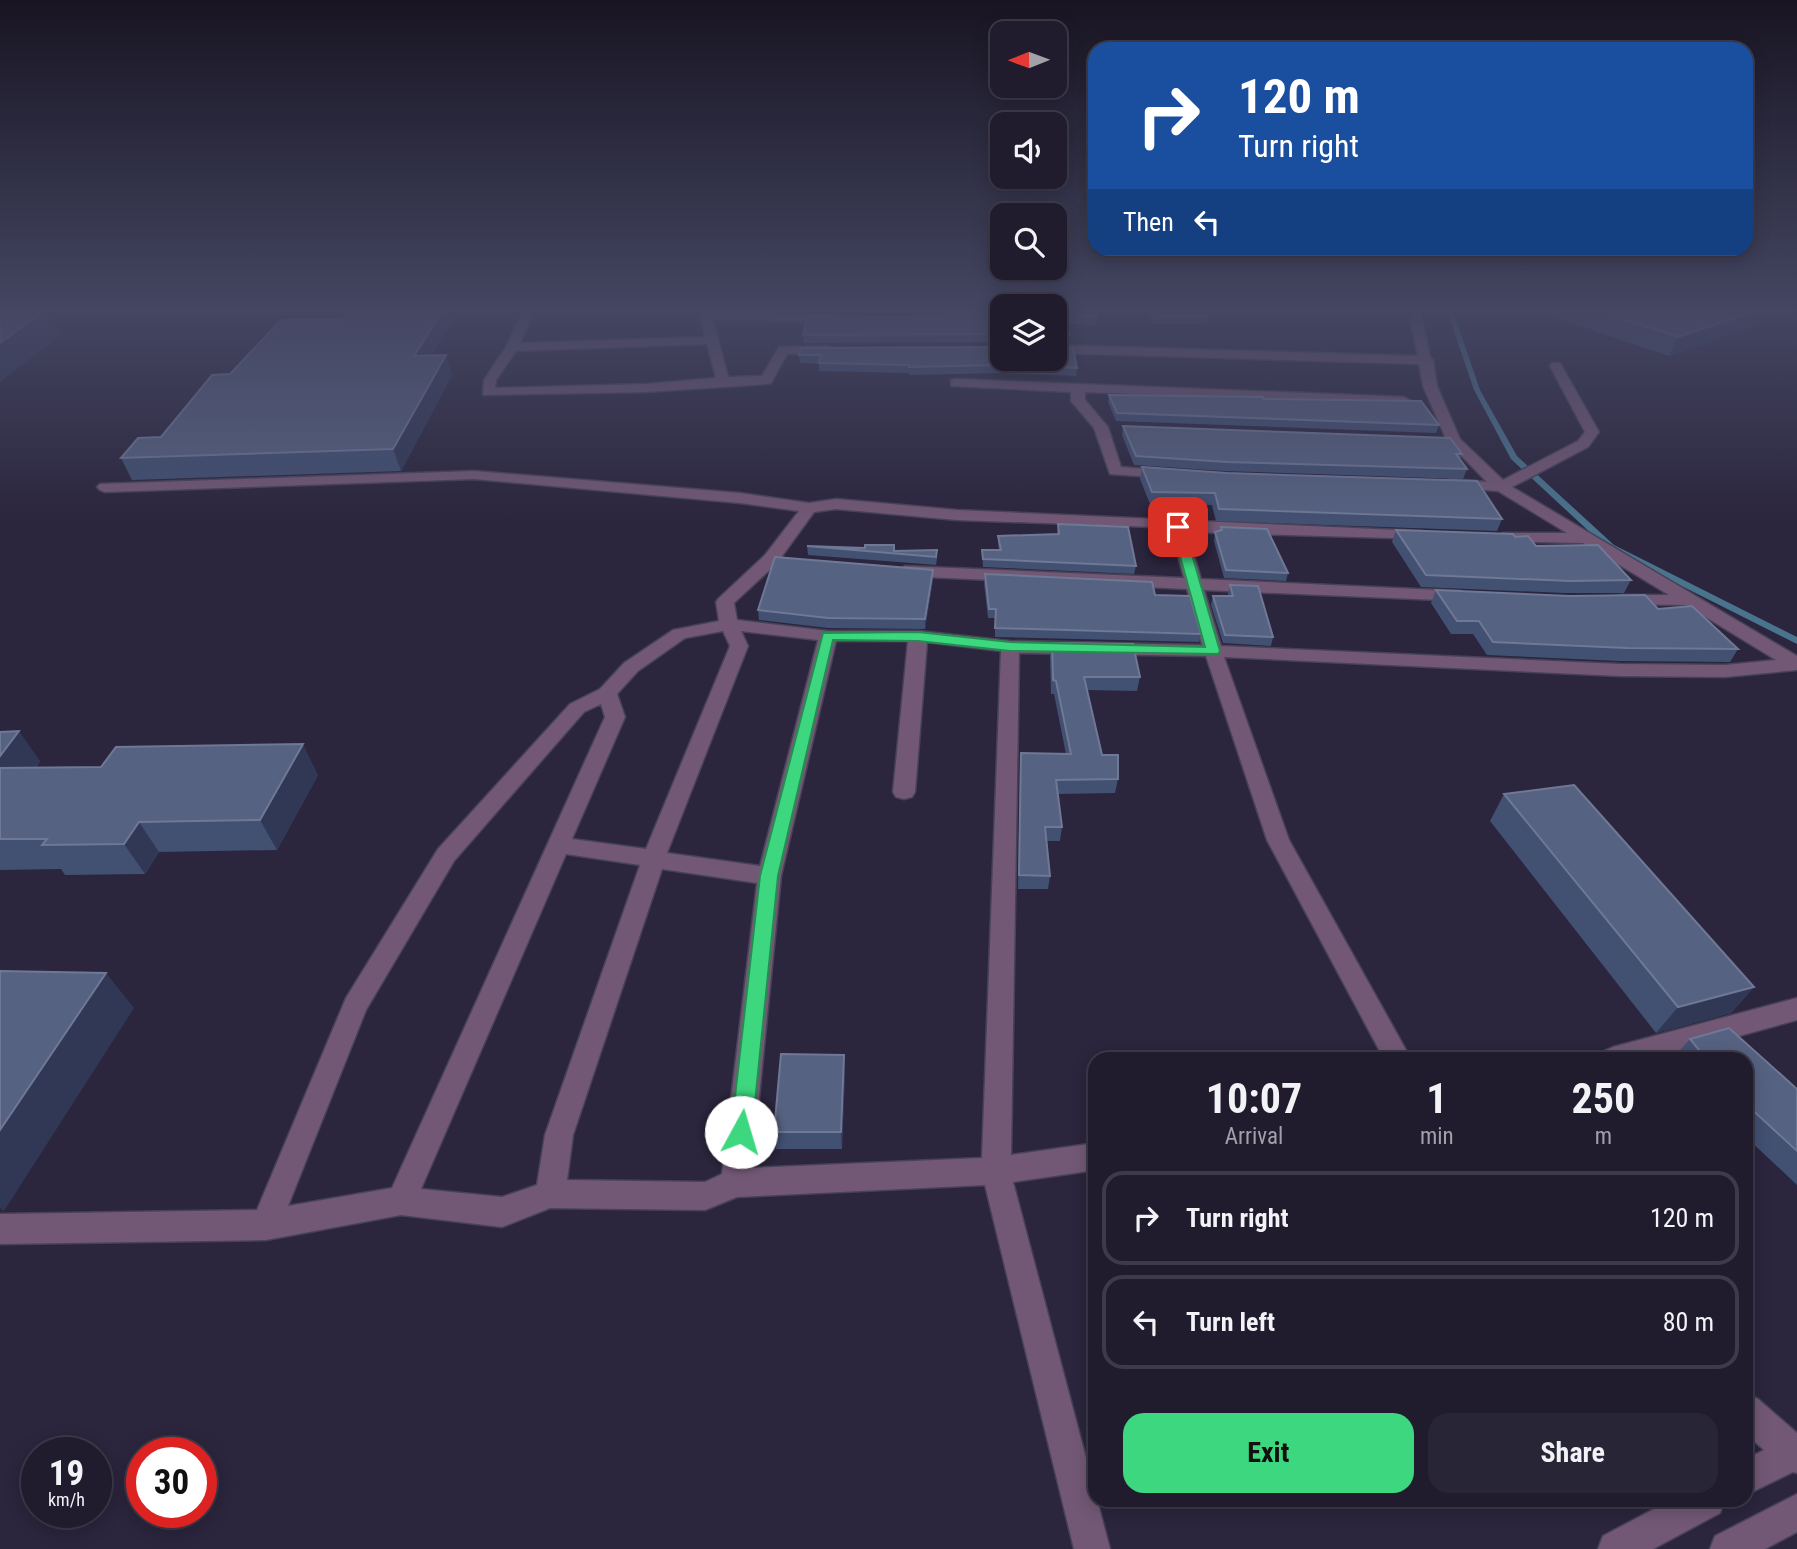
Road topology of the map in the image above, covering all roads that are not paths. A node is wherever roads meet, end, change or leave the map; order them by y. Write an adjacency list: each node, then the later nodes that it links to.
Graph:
1 (490, 380): 5 (street)
2 (754, 380): 5 (street)
3 (1429, 380): 8 (street)
4 (1564, 380): 12 (street)
5 (723, 381)
6 (956, 383): 7 (street)
7 (1078, 389): 8 (street); 9 (street)
8 (1438, 402): 12 (street)
9 (1184, 476)
10 (1440, 484): 12 (street)
11 (105, 487): 13 (street)
12 (1501, 487): 17 (street)
13 (809, 508): 14 (street); 18 (street)
14 (1178, 527): 15 (street); 21 (street)
15 (1444, 536)
16 (1486, 538): 17 (street)
17 (1585, 538): 23 (street)
18 (771, 559): 19 (street); 25 (street)
19 (797, 561)
20 (891, 569): 21 (street)
21 (1192, 583): 22 (street); 29 (street)
22 (1481, 597)
23 (1692, 600): 24 (street); 30 (street)
24 (1602, 601)
25 (729, 624): 26 (street); 31 (street); 34 (street)
26 (828, 636): 27 (street); 35 (street)
27 (918, 636): 28 (street); 32 (street)
28 (1010, 647): 29 (street); 40 (street)
29 (1213, 651): 30 (street); 37 (street)
30 (1797, 664)
31 (607, 693): 33 (street); 44 (street)
32 (904, 792)
33 (559, 845): 34 (street); 43 (street)
34 (654, 858): 35 (street); 42 (street)
35 (769, 876): 41 (street)
36 (1797, 1009): 38 (street)
37 (1394, 1052)
38 (1639, 1052)
39 (1088, 1157): 40 (street)
40 (996, 1171): 41 (street); 51 (street)
41 (736, 1183): 42 (street)
42 (550, 1194): 43 (street)
43 (401, 1201): 44 (street)
44 (266, 1225): 45 (street)
45 (0, 1229)
46 (1753, 1417): 47 (street)
47 (1796, 1453): 48 (street)
48 (1753, 1474)
49 (1694, 1507): 52 (street)
50 (1797, 1512): 53 (street)
51 (1092, 1549)
52 (1616, 1549)
53 (1728, 1549)

